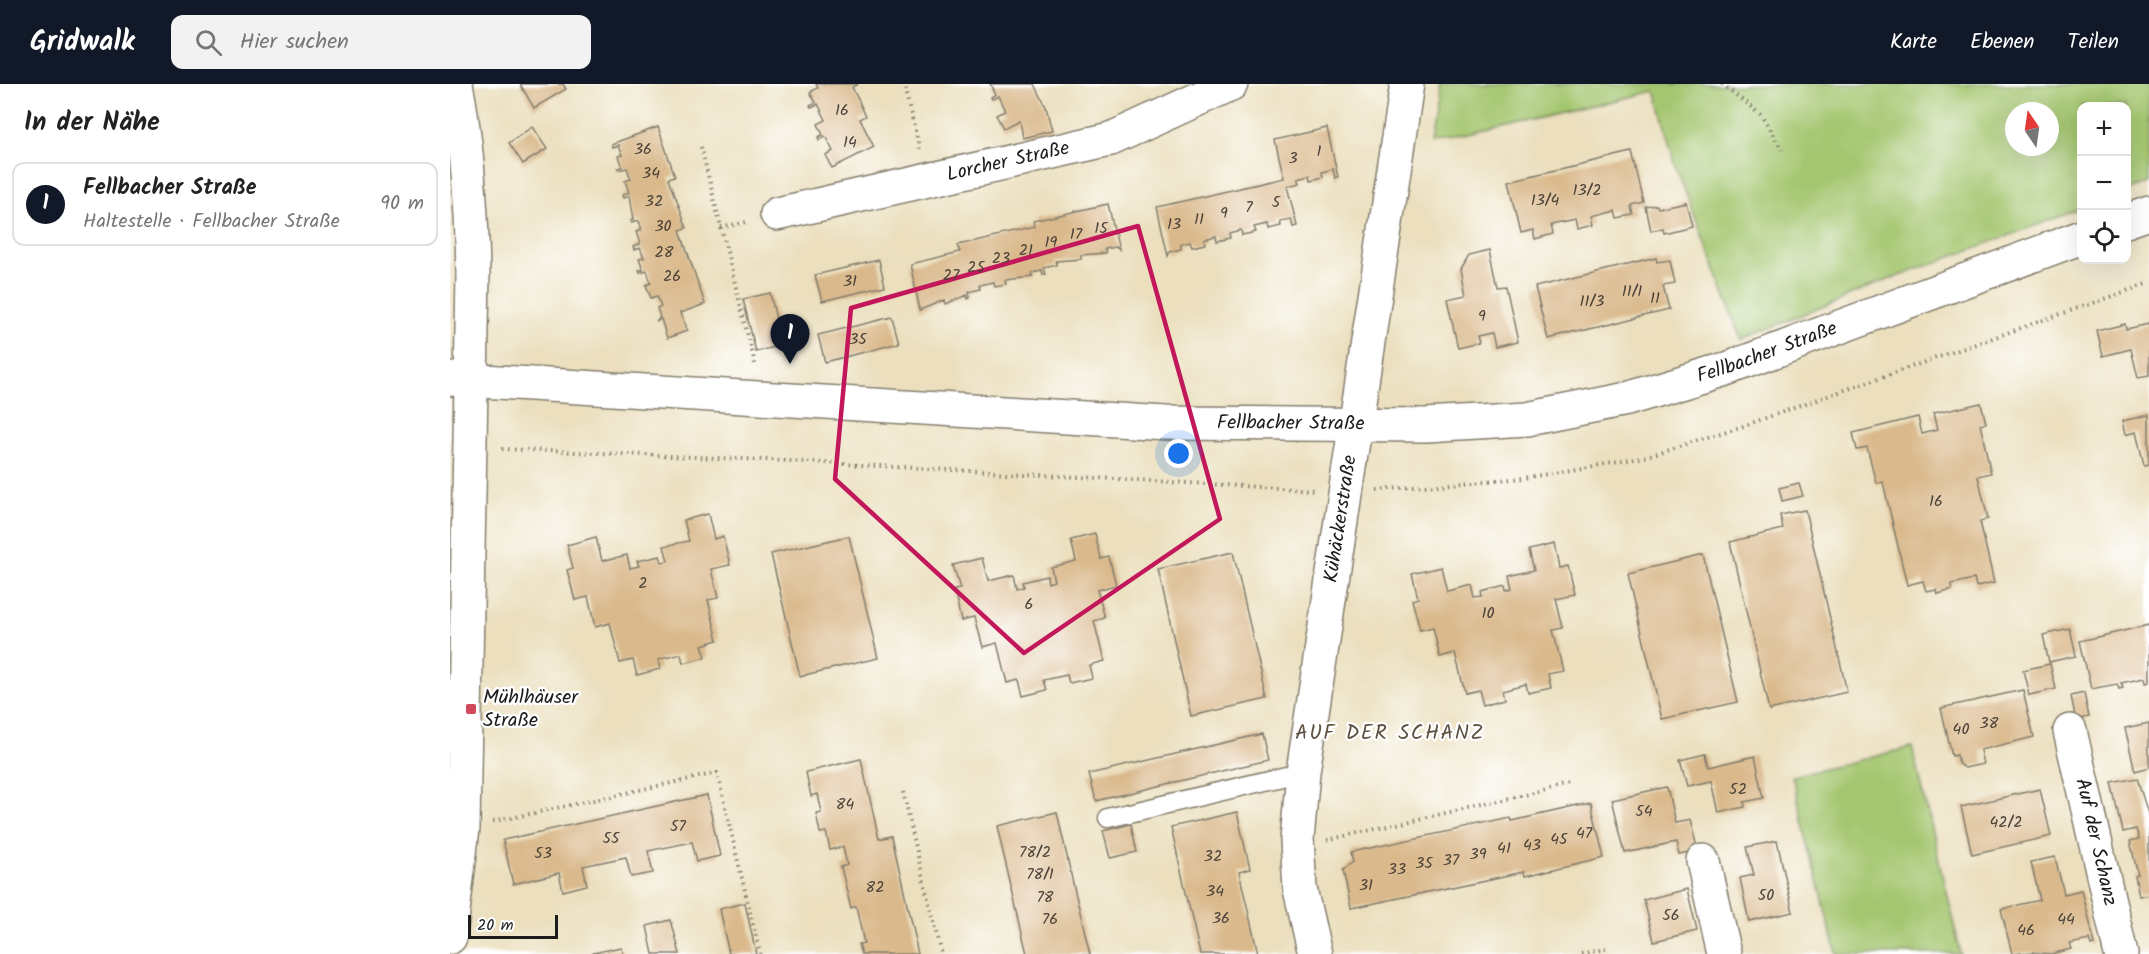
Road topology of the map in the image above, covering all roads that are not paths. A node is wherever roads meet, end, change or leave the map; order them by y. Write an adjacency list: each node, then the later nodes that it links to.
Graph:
1 (456, 84): 8 (street)
2 (1230, 84): 5 (street, Lorcher Straße)
3 (1407, 84): 9 (street, Kühäckerstraße)
4 (2149, 213): 6 (street)
5 (777, 214)
6 (2131, 220)
7 (2077, 239): 9 (street, Fellbacher Straße)
8 (460, 380): 9 (street, Fellbacher Straße); 14 (street)
9 (1357, 424): 11 (street, Kühäckerstraße)
10 (2070, 731): 17 (street, Auf der Schanz)
11 (1303, 772): 12 (lane); 15 (street, Kühäckerstraße)
12 (1108, 818)
13 (1703, 861): 16 (street)
14 (450, 937)
15 (1314, 954)
16 (1724, 954)
17 (2121, 954)

